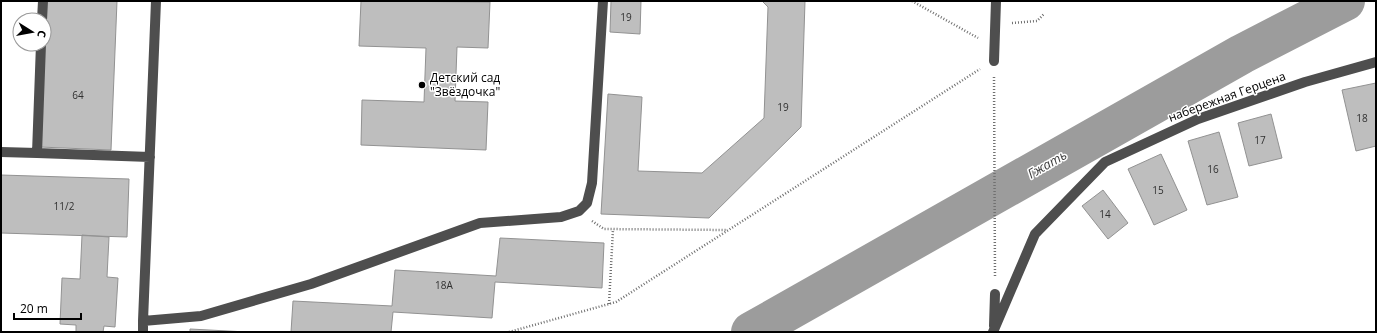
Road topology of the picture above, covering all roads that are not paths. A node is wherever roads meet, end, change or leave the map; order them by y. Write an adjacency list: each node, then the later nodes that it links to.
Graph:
1 (43, 1): 5 (street)
2 (156, 1): 11 (street)
3 (602, 1): 13 (street)
4 (996, 1): 7 (street)
5 (42, 12)
6 (41, 52): 10 (street)
7 (994, 60)
8 (1376, 62): 15 (street, набережная Герцена)
9 (1, 152): 10 (street)
10 (37, 153): 11 (street)
11 (150, 157): 13 (street)
12 (995, 294): 15 (street)
13 (144, 321): 14 (street)
14 (143, 332)
15 (994, 332)

